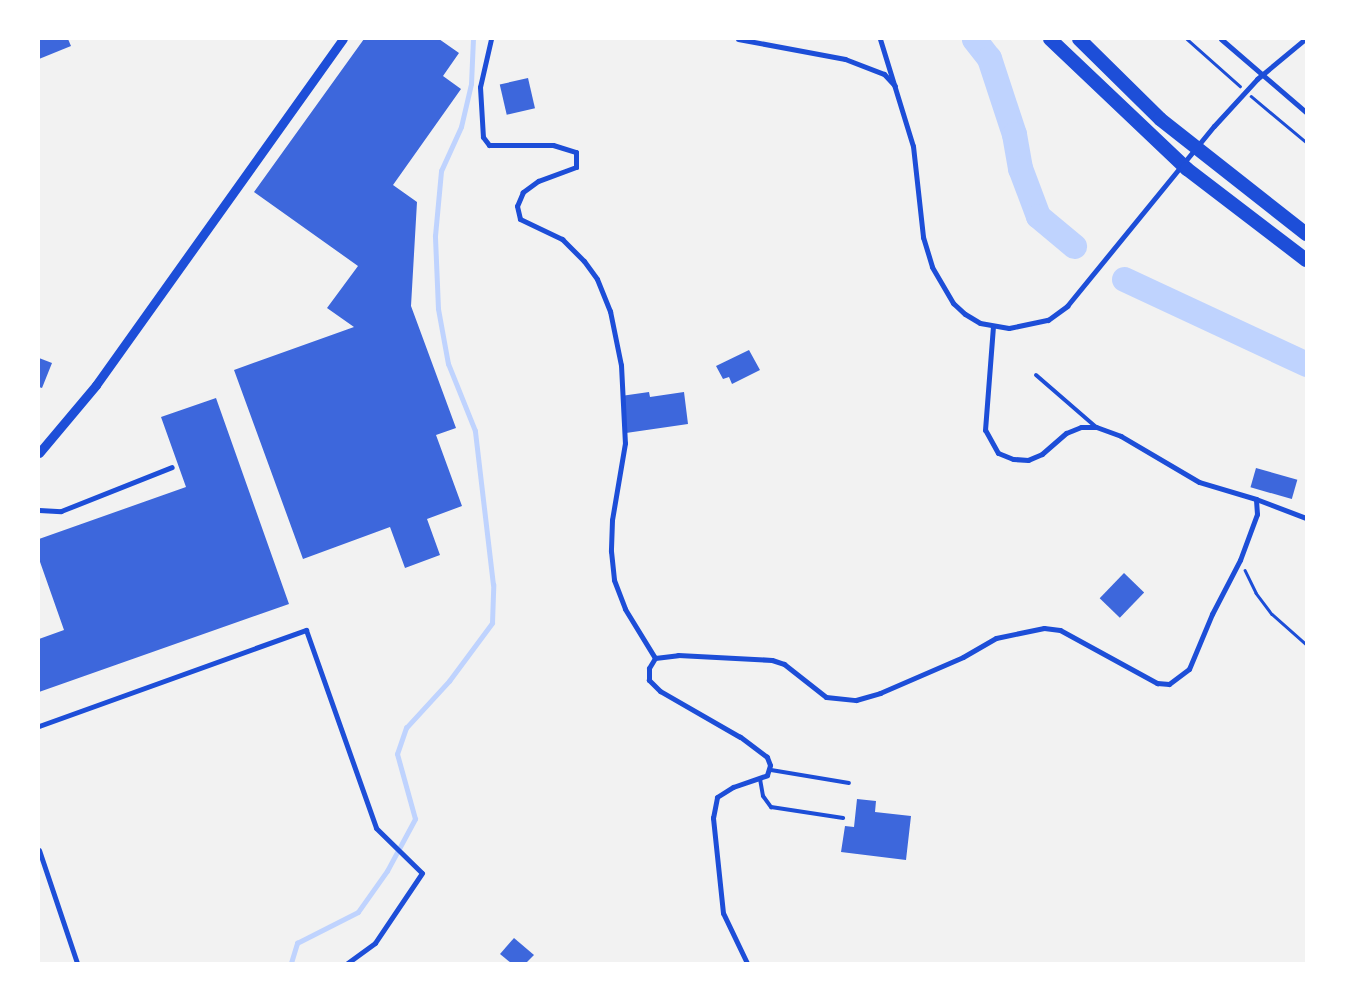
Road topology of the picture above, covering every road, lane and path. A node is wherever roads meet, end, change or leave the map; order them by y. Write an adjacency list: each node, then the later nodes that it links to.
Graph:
1 (343, 39): 16 (street)
2 (491, 39): 23 (street)
3 (742, 39): 9 (street)
4 (880, 39): 9 (street)
5 (1050, 39): 12 (highway)
6 (1079, 39): 11 (highway)
7 (1221, 39): 10 (street)
8 (1305, 39): 13 (street)
9 (897, 88): 13 (street)
10 (1306, 112)
11 (1306, 234)
12 (1306, 260)
13 (993, 327): 15 (street)
14 (1036, 375): 15 (lane)
15 (1096, 427): 18 (street)
16 (39, 453)
17 (172, 467): 19 (street)
18 (1256, 499): 20 (street); 21 (street)
19 (39, 510)
20 (1306, 518)
21 (1240, 560): 22 (path); 23 (street)
22 (1306, 644)
23 (655, 658): 25 (street)
24 (39, 726): 31 (street)
25 (771, 770): 26 (street); 27 (lane)
26 (760, 779): 28 (lane); 32 (street)
27 (850, 783)
28 (843, 818)
29 (39, 850): 30 (street)
30 (77, 963)
31 (347, 963)
32 (747, 963)

